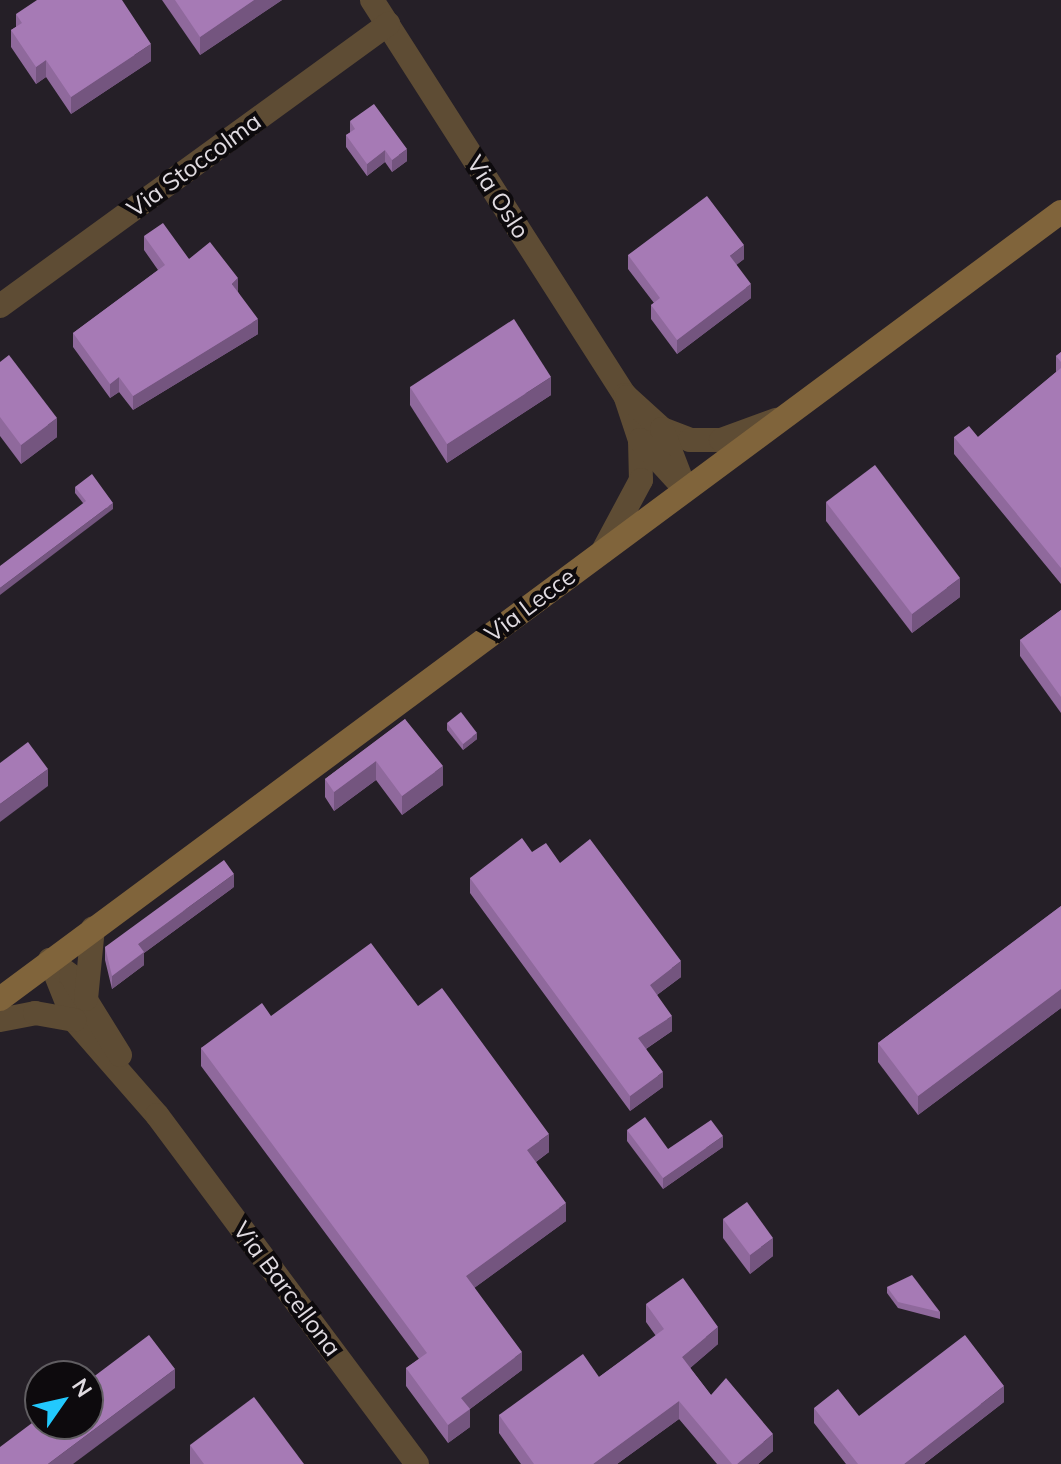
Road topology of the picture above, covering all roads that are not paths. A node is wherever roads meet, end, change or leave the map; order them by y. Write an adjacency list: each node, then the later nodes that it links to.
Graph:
1 (372, 0): 2 (street, Via Oslo)
2 (388, 24): 4 (street, Via Stoccolma); 5 (street, Via Oslo)
3 (1061, 212): 6 (main road, Via Lecce)
4 (0, 306)
5 (625, 395): 7 (street); 8 (street)
6 (786, 416): 7 (street); 9 (main road, Via Lecce)
7 (662, 429): 9 (street)
8 (640, 440): 9 (street); 10 (street)
9 (685, 489): 10 (main road, Via Lecce)
10 (603, 551): 11 (main road, Via Lecce)
11 (93, 928): 12 (main road, Via Lecce); 14 (street)
12 (50, 960): 13 (main road, Via Lecce); 14 (street, Via Barcellona)
13 (0, 999)
14 (80, 1009): 15 (street); 16 (street, Via Barcellona)
15 (0, 1020)
16 (417, 1464)

